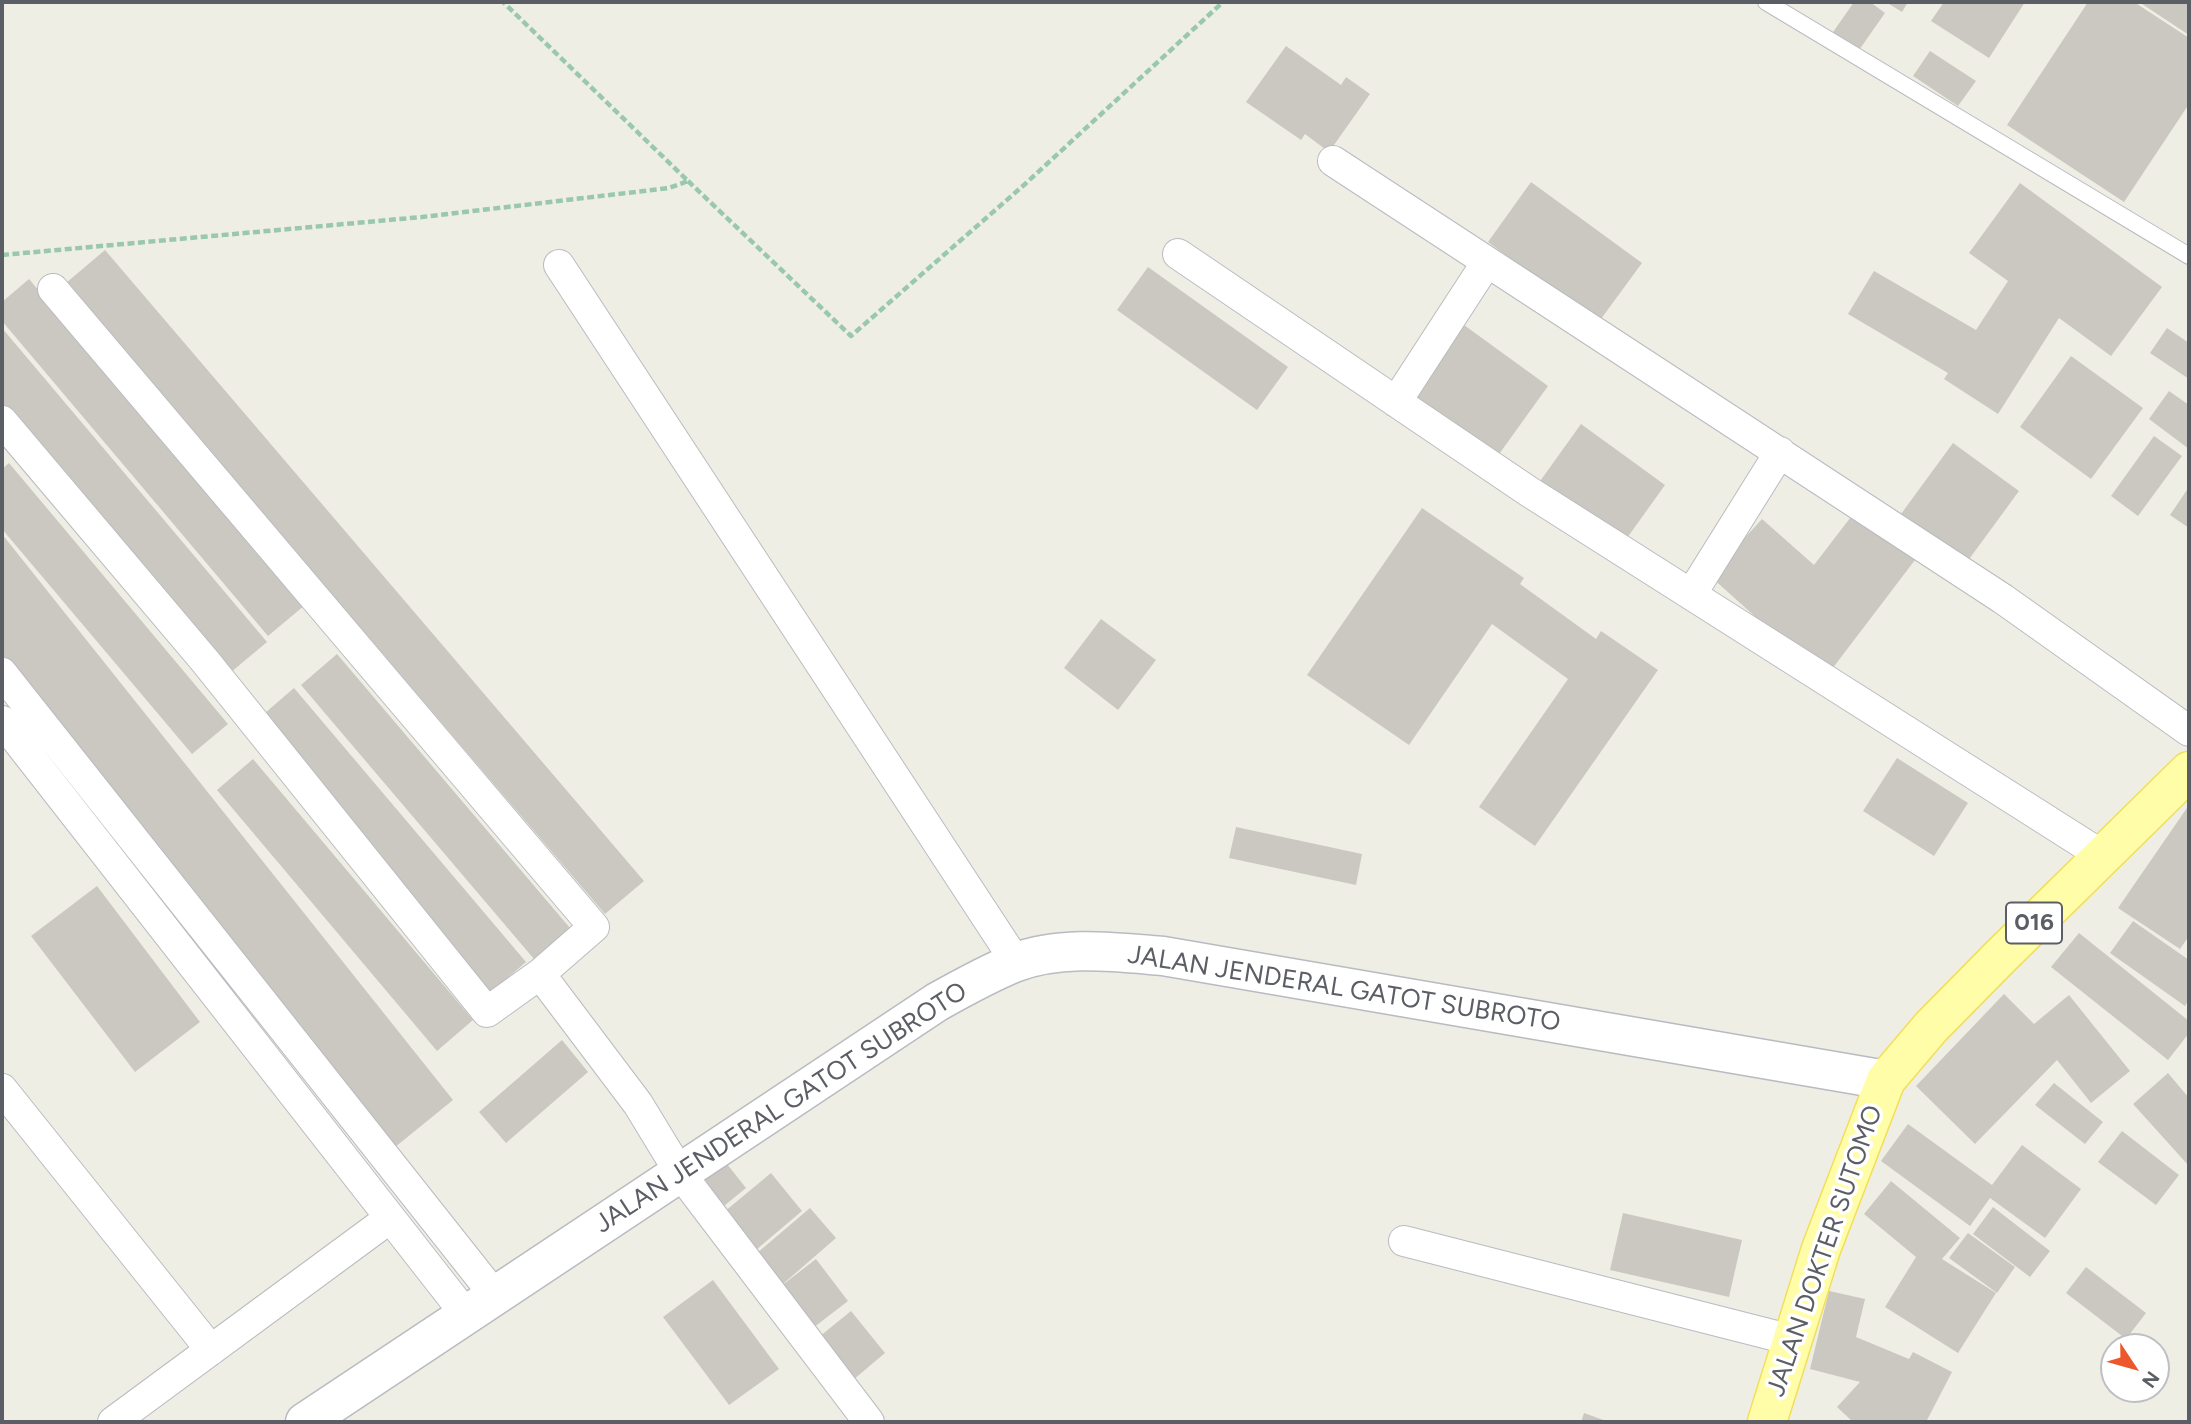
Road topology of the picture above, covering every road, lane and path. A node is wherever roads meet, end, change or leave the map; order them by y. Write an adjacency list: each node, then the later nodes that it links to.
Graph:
1 (503, 2): 5 (path)
2 (1223, 2): 5 (path)
3 (1766, 2): 8 (lane)
4 (1332, 161): 9 (street)
5 (688, 181): 7 (path)
6 (1178, 254): 12 (street)
7 (2, 255)
8 (2189, 256)
9 (1487, 262): 12 (street); 14 (street)
10 (559, 265): 21 (street)
11 (53, 289): 22 (street)
12 (1396, 402): 15 (street)
13 (2, 422): 22 (street)
14 (1780, 452): 15 (street); 17 (street)
15 (1692, 593): 20 (street)
16 (2, 673): 28 (street)
17 (2172, 717)
18 (2, 721): 26 (street)
19 (2189, 771): 20 (main road, 016)
20 (2103, 856): 23 (main road, 016)
21 (1016, 962): 23 (main road, JALAN JENDERAL GATOT SUBROTO); 25 (main road, JALAN JENDERAL GATOT SUBROTO)
22 (540, 974): 25 (street)
23 (1886, 1080): 29 (main road, JALAN DOKTER SUTOMO / 016)
24 (2, 1089): 30 (street)
25 (671, 1159): 28 (main road, JALAN JENDERAL GATOT SUBROTO); 33 (street)
26 (390, 1218): 28 (street); 30 (street)
27 (1404, 1241): 29 (street)
28 (482, 1306): 32 (main road, JALAN JENDERAL GATOT SUBROTO)
29 (1792, 1340): 34 (main road, JALAN DOKTER SUTOMO / 016)
30 (211, 1350): 31 (street)
31 (113, 1422)
32 (305, 1422)
33 (869, 1422)
34 (1766, 1422)

